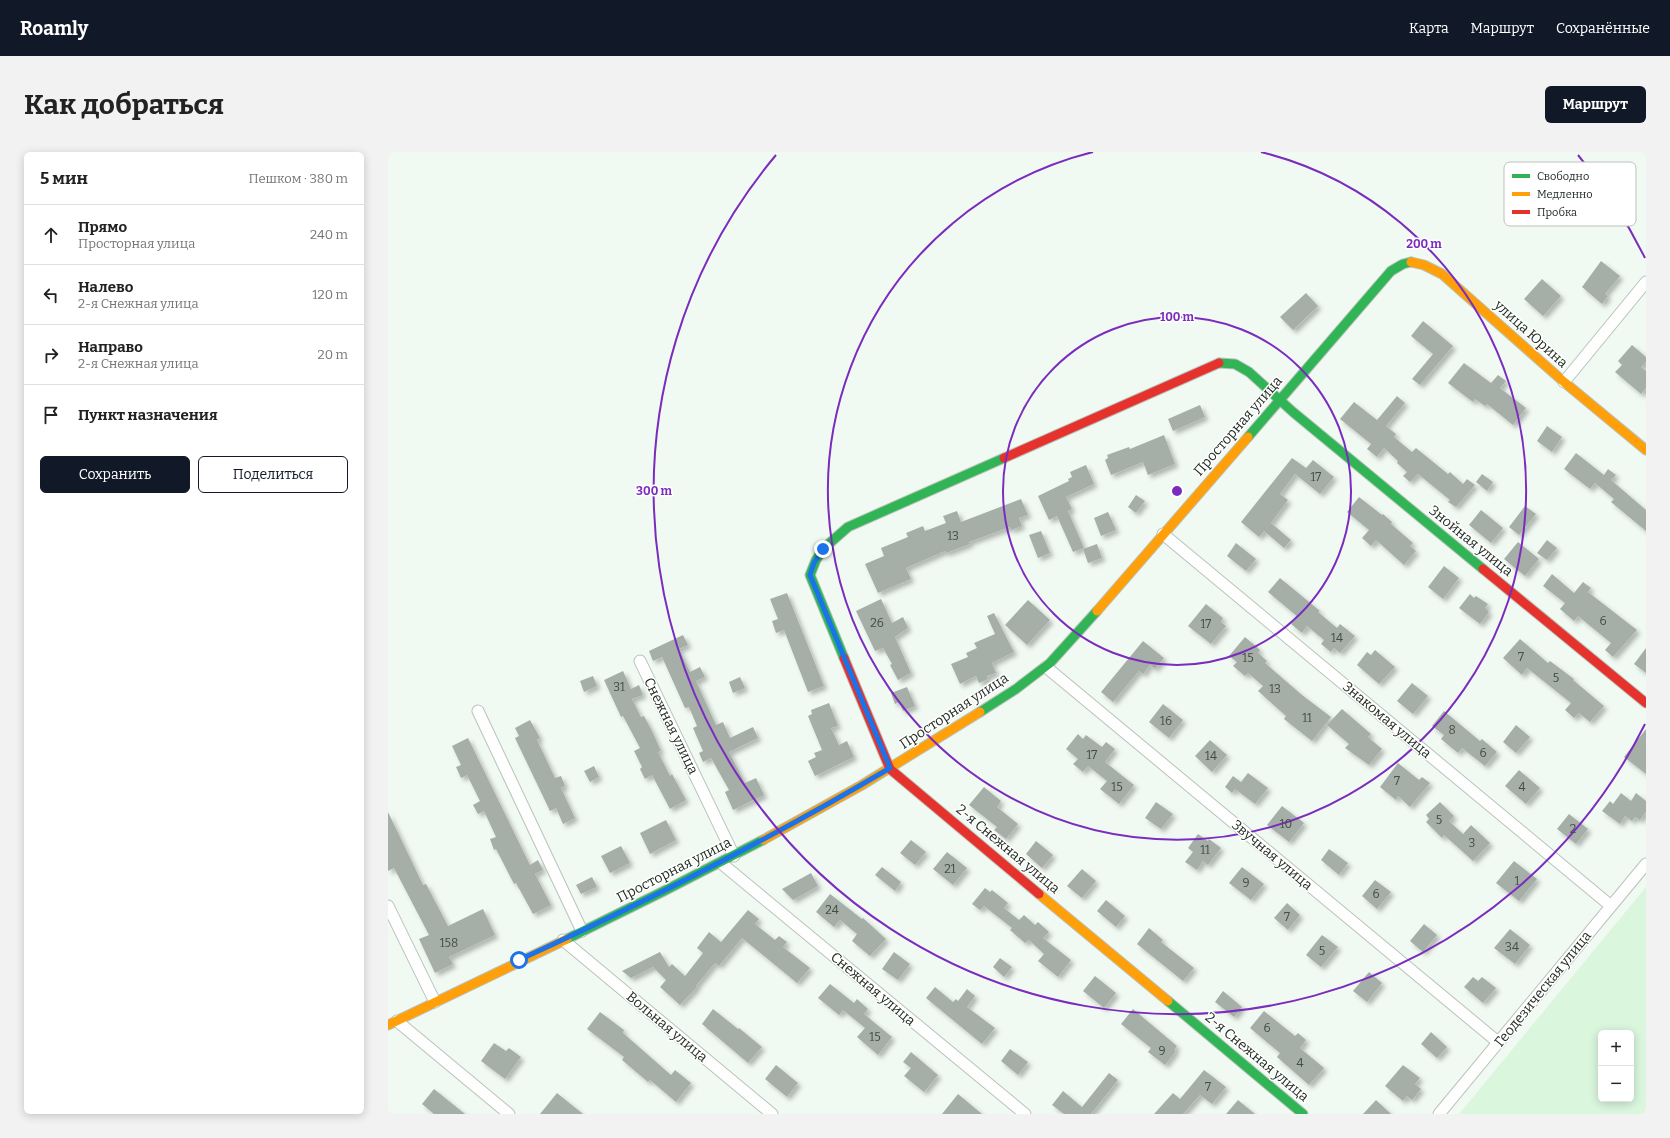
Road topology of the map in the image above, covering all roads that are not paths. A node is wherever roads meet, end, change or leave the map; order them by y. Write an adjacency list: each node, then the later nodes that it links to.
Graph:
1 (1390, 271): 3 (street, улица Юрина); 4 (street, Просторная улица)
2 (1646, 282): 3 (street)
3 (1564, 382): 5 (street, улица Юрина)
4 (1279, 400): 6 (street, Просторная улица); 7 (street, Знойная улица); 10 (street, Знойная улица)
5 (1646, 450)
6 (1163, 534): 9 (street, Просторная улица); 17 (street, Знакомая улица)
7 (834, 537): 12 (street, 2-я Снежная улица)
8 (640, 661): 13 (street, Снежная улица)
9 (1046, 667): 12 (street, Просторная улица); 22 (street, Звучная улица)
10 (1646, 703)
11 (478, 711): 18 (street)
12 (890, 768): 13 (street, Просторная улица); 26 (street, 2-я Снежная улица)
13 (734, 856): 14 (street, Просторная улица)
14 (721, 863): 18 (street, Просторная улица); 25 (street, Снежная улица)
15 (1646, 864): 17 (street, Геодезическая улица)
16 (388, 906): 20 (street)
17 (1611, 906): 22 (street, Геодезическая улица)
18 (582, 931): 19 (street, Просторная улица)
19 (563, 940): 20 (street, Просторная улица); 24 (street, Вольная улица)
20 (435, 1002): 21 (street, Просторная улица)
21 (392, 1023): 23 (street)
22 (1499, 1043): 27 (street, Геодезическая улица)
23 (509, 1114)
24 (772, 1114)
25 (1025, 1114)
26 (1303, 1114)
27 (1439, 1114)

